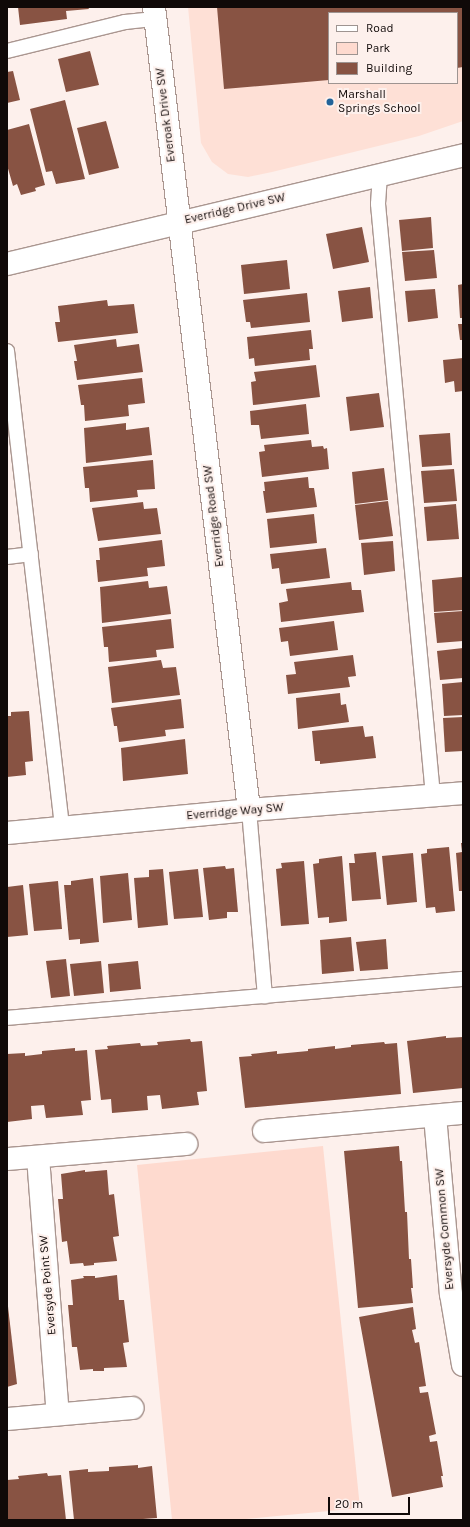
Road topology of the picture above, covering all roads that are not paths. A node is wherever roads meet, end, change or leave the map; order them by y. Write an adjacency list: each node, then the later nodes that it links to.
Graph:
1 (155, 13): 2 (lane); 5 (street, Everoak Drive SW)
2 (7, 51)
3 (463, 155): 4 (street, Everridge Drive SW)
4 (380, 175): 5 (street, Everridge Drive SW); 11 (lane)
5 (180, 222): 6 (street, Everridge Drive SW); 12 (street, Everridge Road SW)
6 (7, 264)
7 (7, 351): 8 (lane)
8 (31, 554): 9 (lane); 13 (lane)
9 (7, 557)
10 (463, 793): 11 (street, Everridge Way SW)
11 (433, 796): 12 (street, Everridge Way SW)
12 (249, 810): 13 (street, Everridge Way SW); 16 (lane)
13 (62, 828): 14 (street, Everridge Way SW)
14 (7, 833)
15 (463, 979): 16 (lane)
16 (265, 996): 17 (lane)
17 (7, 1018)
18 (463, 1113): 19 (street)
19 (435, 1116): 20 (street); 24 (street, Eversyde Common SW)
20 (264, 1131)
21 (186, 1144): 22 (street)
22 (38, 1157): 23 (street); 26 (street, Eversyde Point SW)
23 (7, 1159)
24 (463, 1365)
25 (133, 1408): 26 (street)
26 (58, 1414): 27 (street)
27 (7, 1419)

